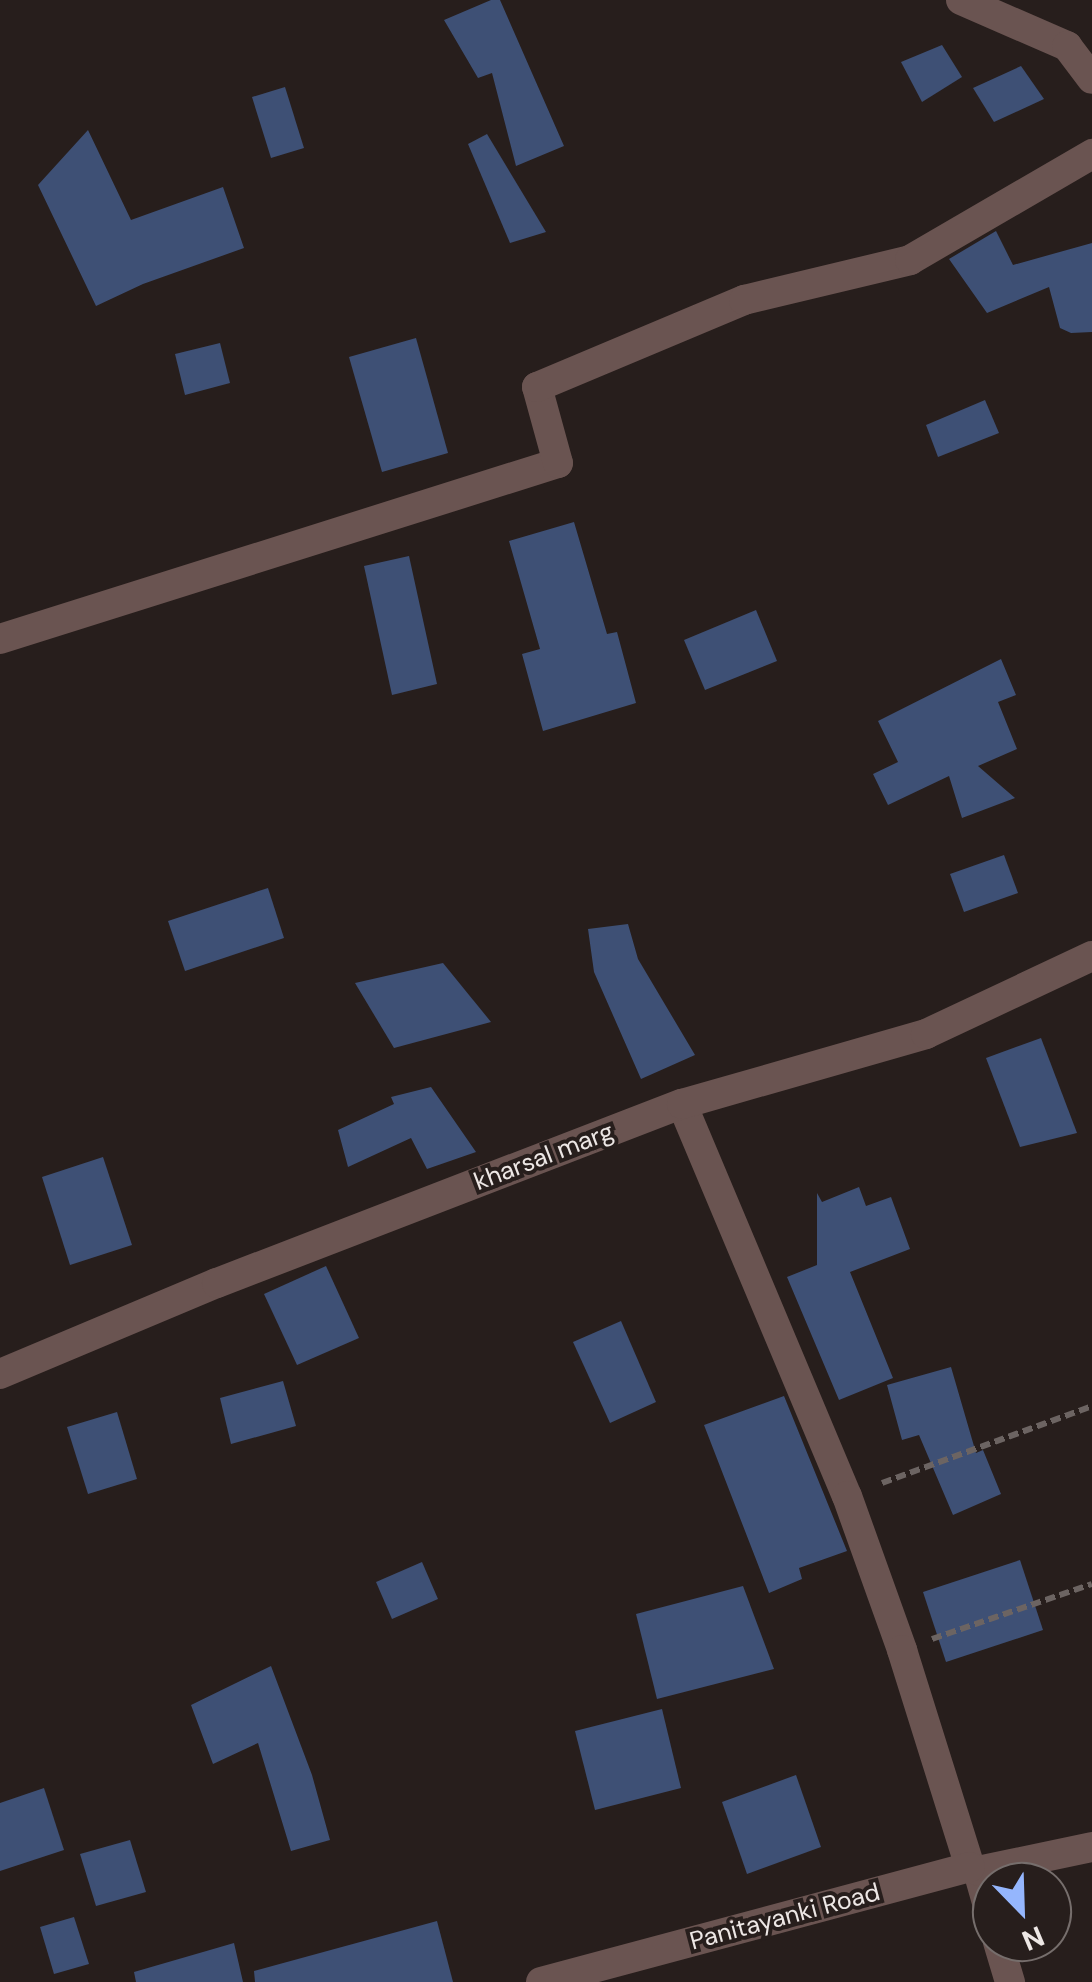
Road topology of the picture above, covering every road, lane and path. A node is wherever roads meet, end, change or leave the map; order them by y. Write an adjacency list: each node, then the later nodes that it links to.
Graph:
1 (961, 0): 2 (street)
2 (1092, 79)
3 (1092, 154): 4 (street)
4 (0, 640)
5 (1092, 956): 6 (street, kharsal marg)
6 (682, 1104): 7 (street, kharsal marg); 9 (street)
7 (0, 1374)
8 (1092, 1406): 9 (path)
9 (847, 1496): 11 (street)
10 (1092, 1584): 11 (path)
11 (902, 1650): 14 (street)
12 (1092, 1847): 13 (street, Panitayanki Road)
13 (1012, 1862)
14 (972, 1863)
15 (972, 1870): 16 (street, Panitayanki Road)
16 (542, 1982)

